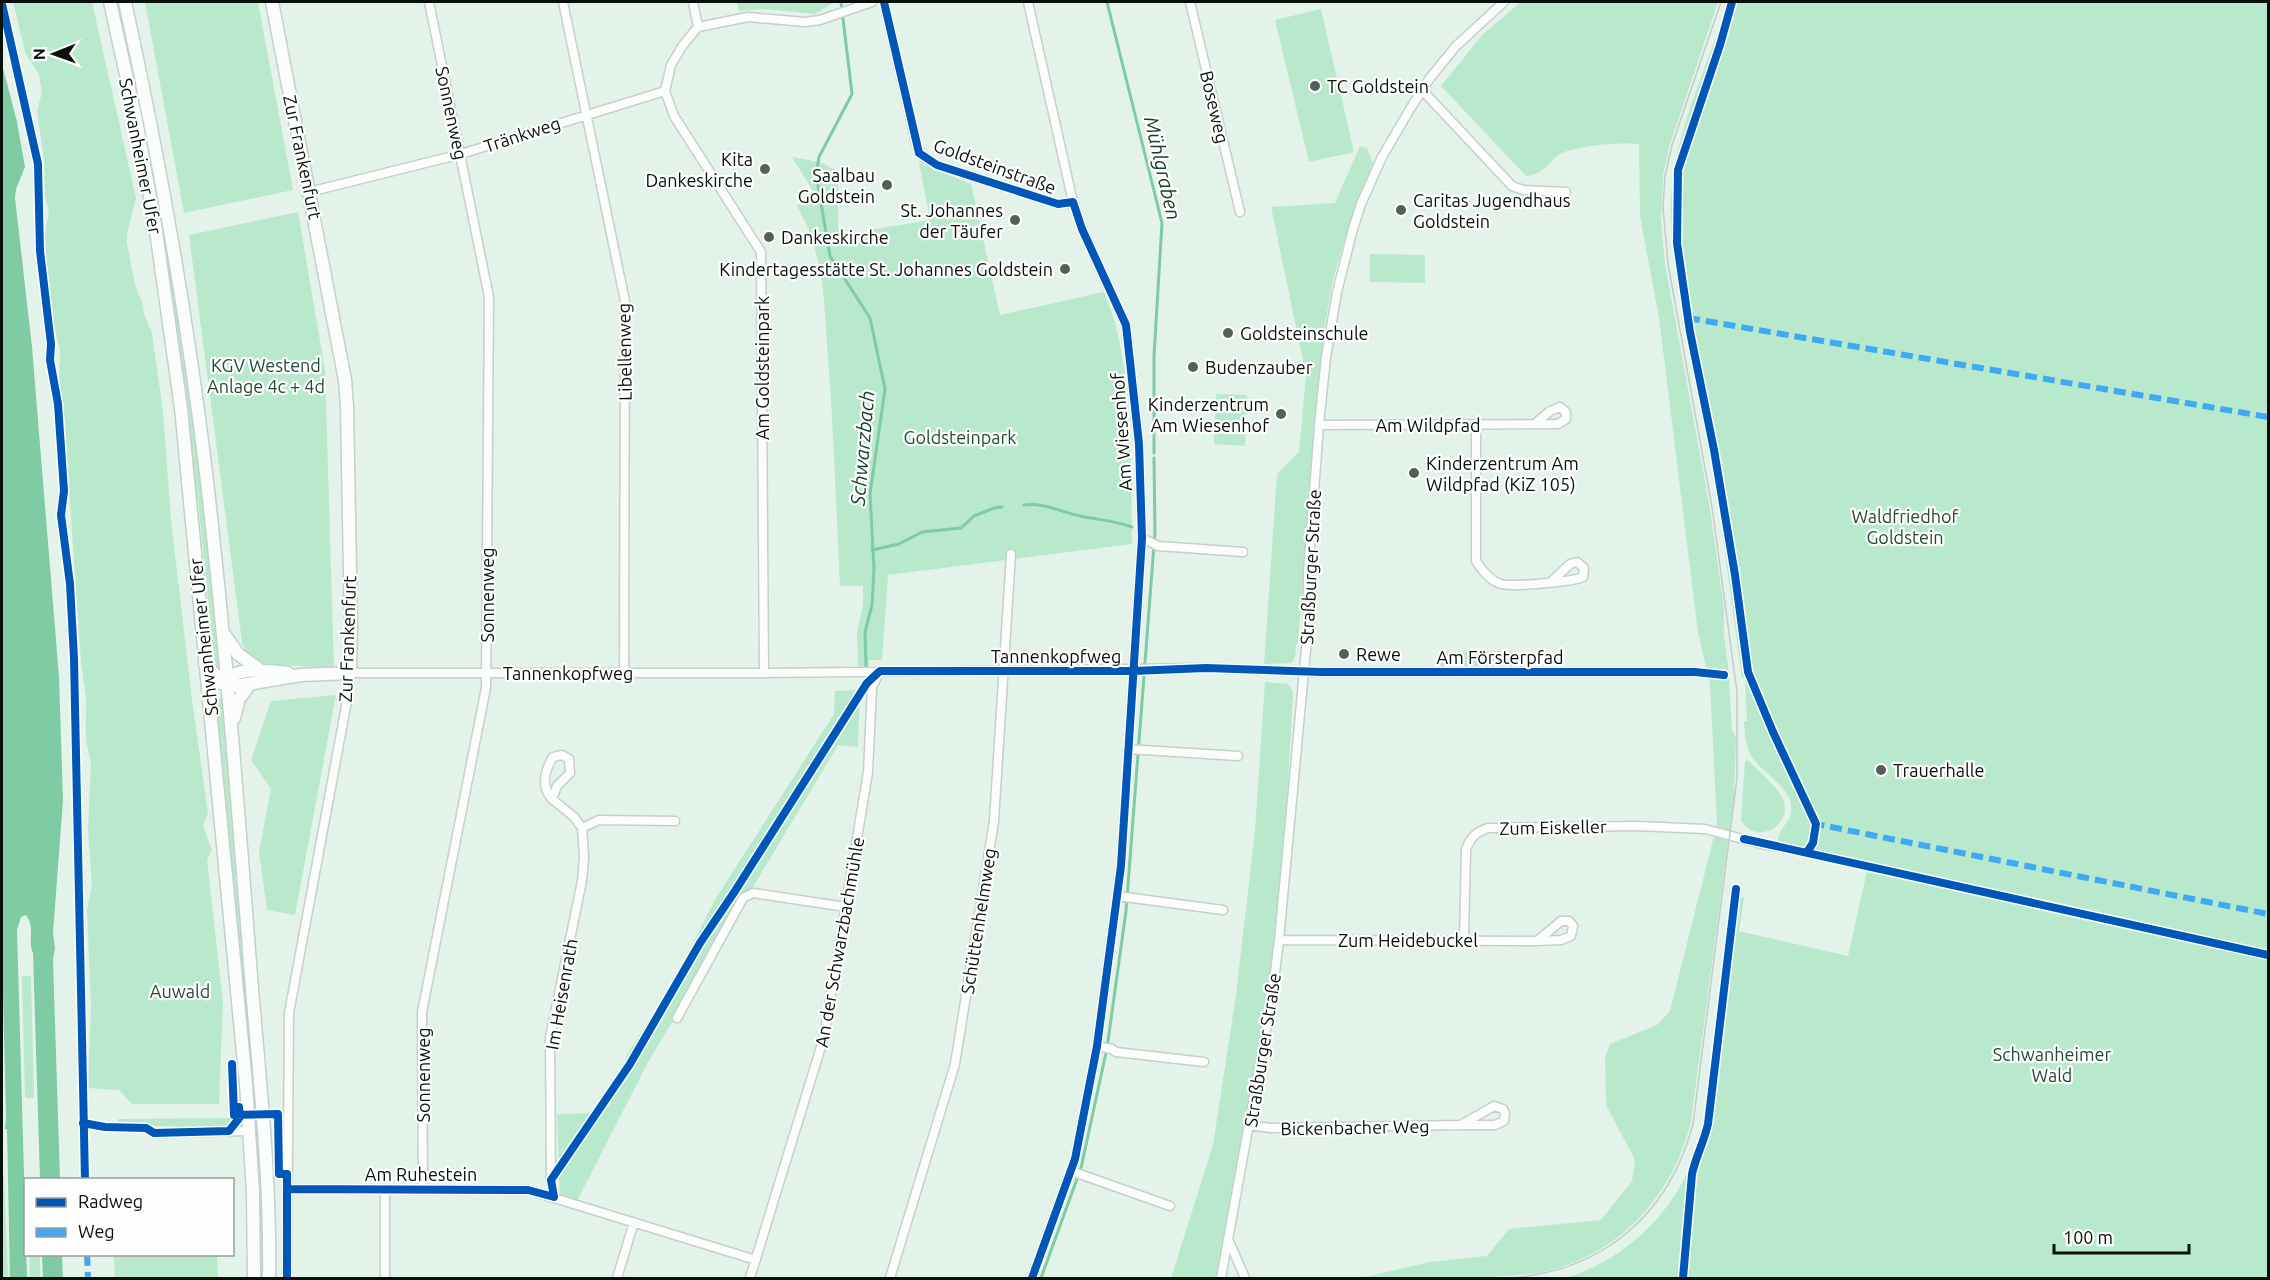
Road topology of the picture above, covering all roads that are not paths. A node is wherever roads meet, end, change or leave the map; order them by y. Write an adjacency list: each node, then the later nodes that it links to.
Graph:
1 (110, 2): 29 (main road, Schwanheimer Ufer)
2 (125, 2): 28 (main road, Schwanheimer Ufer)
3 (272, 2): 17 (main road, Zur Frankenfurt)
4 (429, 2): 16 (street, Sonnenweg)
5 (563, 2): 15 (street, Libellenweg)
6 (693, 2): 12 (street)
7 (872, 2): 12 (street)
8 (884, 2): 19 (street, Goldsteinstraße)
9 (1028, 2): 19 (street, Am Wiesenhof)
10 (1190, 2): 20 (street, Boseweg)
11 (1504, 2): 13 (street, Straßburger Straße)
12 (698, 27): 14 (street)
13 (1422, 90): 18 (street); 23 (street, Straßburger Straße)
14 (664, 91): 15 (street, Tränkweg); 39 (street, Am Goldsteinpark)
15 (586, 114): 16 (street, Tränkweg); 38 (street, Libellenweg)
16 (461, 154): 17 (street, Tränkweg); 37 (street, Sonnenweg)
17 (309, 192): 36 (main road, Zur Frankenfurt)
18 (1566, 192)
19 (1073, 202): 24 (street, Am Wiesenhof)
20 (1240, 212)
21 (1537, 422): 22 (street, Am Wildpfad)
22 (1476, 424): 23 (street, Am Wildpfad); 27 (street)
23 (1319, 425): 34 (street, Straßburger Straße)
24 (1142, 538): 25 (street); 32 (street, Am Wiesenhof)
25 (1243, 552)
26 (1011, 554): 31 (street, Schüttenhelmweg)
27 (1551, 582)
28 (222, 631): 30 (main road); 41 (main road, Schwanheimer Ufer)
29 (205, 663): 41 (main road); 43 (main road, Schwanheimer Ufer)
30 (261, 670): 40 (main road, Tannenkopfweg); 41 (main road, Tannenkopfweg)
31 (1003, 670): 32 (street, Tannenkopfweg); 33 (street, Tannenkopfweg); 79 (street, Schüttenhelmweg)
32 (1133, 670): 34 (street, Tannenkopfweg); 45 (street, Am Wiesenhof)
33 (880, 671): 39 (street, Tannenkopfweg); 52 (street, An der Schwarzbachmühle)
34 (1304, 672): 35 (street, Am Försterpfad); 54 (street, Straßburger Straße)
35 (1695, 672)
36 (350, 673): 37 (street, Tannenkopfweg); 40 (main road, Tannenkopfweg); 67 (street, Zur Frankenfurt)
37 (487, 673): 38 (street, Tannenkopfweg); 66 (street, Sonnenweg)
38 (624, 673): 39 (street, Tannenkopfweg)
39 (764, 674)
40 (301, 675): 42 (main road, Tannenkopfweg)
41 (225, 681): 42 (main road, Tannenkopfweg); 43 (main road); 44 (main road, Schwanheimer Ufer)
42 (250, 684): 44 (main road)
43 (210, 707): 62 (main road, Schwanheimer Ufer)
44 (232, 735): 74 (main road, Schwanheimer Ufer)
45 (1131, 749): 46 (street); 51 (street, Am Wiesenhof)
46 (1238, 756)
47 (552, 799): 47 (street); 50 (street)
48 (675, 821): 50 (street)
49 (1816, 824): 55 (street, Zum Eiskeller)
50 (582, 828): 68 (street, Im Heisenrath)
51 (1123, 897): 53 (street); 58 (street, Am Wiesenhof)
52 (846, 907): 57 (street); 72 (street, An der Schwarzbachmühle)
53 (1223, 910)
54 (1279, 940): 55 (street, Zum Heidebuckel); 60 (street, Straßburger Straße)
55 (1464, 940): 56 (street, Zum Heidebuckel)
56 (1537, 940)
57 (677, 1018)
58 (1100, 1047): 59 (street); 64 (street, Am Wiesenhof)
59 (1204, 1062)
60 (1250, 1125): 61 (street, Bickenbacher Weg); 71 (street, Straßburger Straße)
61 (1461, 1125): 61 (street, Bickenbacher Weg)
62 (250, 1131): 63 (street); 73 (main road, Schwanheimer Ufer)
63 (154, 1133)
64 (1073, 1172): 69 (street); 80 (street, Am Wiesenhof)
65 (385, 1189): 66 (street, Am Ruhestein); 67 (street, Am Ruhestein); 76 (street)
66 (423, 1189): 68 (street, Am Ruhestein)
67 (287, 1190): 75 (street, Zur Frankenfurt)
68 (554, 1197): 70 (street, Am Ruhestein)
69 (1170, 1206)
70 (634, 1222): 72 (street, Am Ruhestein); 77 (street)
71 (1228, 1239): 81 (street, Straßburger Straße); 82 (street)
72 (756, 1260): 78 (street, An der Schwarzbachmühle)
73 (254, 1278)
74 (269, 1278)
75 (287, 1278)
76 (385, 1278)
77 (617, 1278)
78 (750, 1278)
79 (890, 1278)
80 (1032, 1278)
81 (1221, 1278)
82 (1245, 1278)

